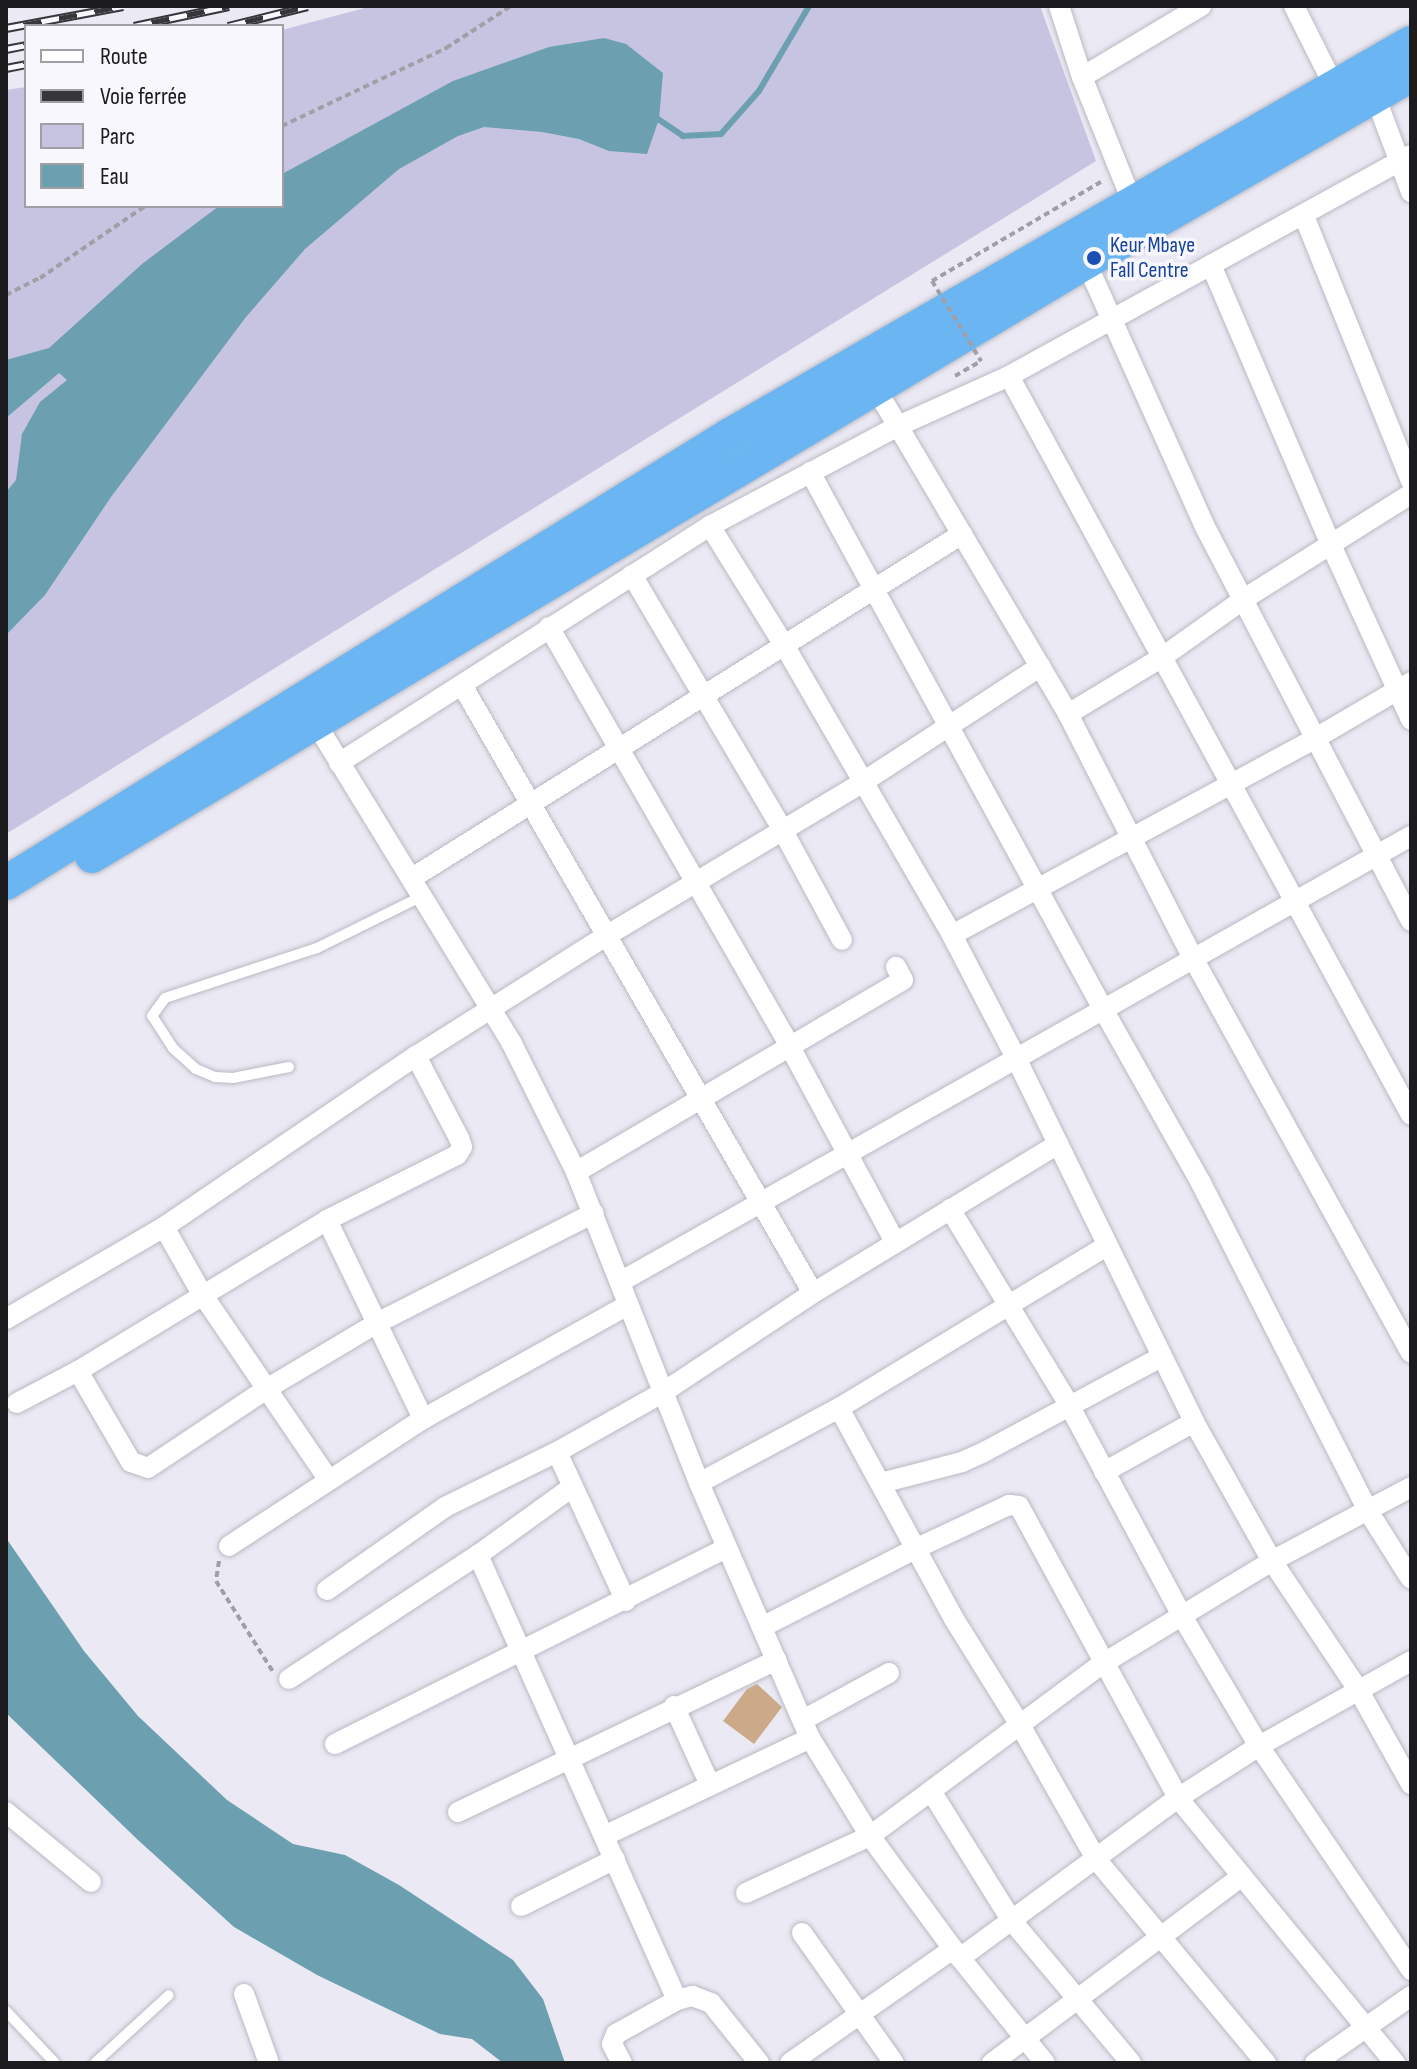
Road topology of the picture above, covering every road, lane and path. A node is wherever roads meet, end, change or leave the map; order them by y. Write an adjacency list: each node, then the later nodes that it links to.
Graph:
1 (511, 6): 10 (path)
2 (1059, 6): 7 (street)
3 (1201, 6): 7 (street)
4 (1294, 6): 8 (street)
5 (1411, 43): 8 (highway)
6 (1411, 75): 9 (highway)
7 (1082, 77): 12 (street)
8 (1334, 86): 14 (highway)
9 (1375, 96): 11 (street); 17 (highway)
10 (284, 125)
11 (1405, 158): 13 (street); 16 (street)
12 (1120, 171): 14 (street); 21 (path, bridge)
13 (1411, 192)
14 (1133, 204): 56 (highway)
15 (142, 208): 19 (path)
16 (1304, 216): 18 (street); 26 (street)
17 (1086, 262): 20 (street); 23 (highway)
18 (1211, 265): 20 (street); 30 (street)
19 (6, 295)
20 (1115, 320): 22 (street); 33 (street)
21 (981, 361)
22 (1009, 376): 24 (street); 36 (street)
23 (876, 389): 24 (street); 43 (highway)
24 (898, 426): 25 (street); 29 (street)
25 (810, 472): 28 (street); 32 (street)
26 (1411, 481)
27 (1411, 494): 30 (street)
28 (710, 526): 31 (street); 35 (street)
29 (962, 534): 32 (street); 37 (street)
30 (1331, 545): 33 (street); 39 (street)
31 (632, 575): 34 (street); 40 (street)
32 (872, 589): 35 (street); 44 (street)
33 (1244, 599): 36 (street); 45 (street)
34 (549, 627): 38 (street); 46 (street)
35 (784, 645): 40 (street); 48 (street)
36 (1161, 658): 41 (street); 49 (street)
37 (1041, 666): 41 (street); 44 (street)
38 (462, 685): 47 (street); 50 (street)
39 (1403, 686): 42 (street); 45 (street)
40 (703, 696): 46 (street); 51 (street)
41 (1068, 714): 52 (street)
42 (1411, 720)
43 (315, 722): 47 (street); 60 (highway)
44 (950, 725): 48 (street); 58 (street)
45 (1314, 739): 49 (street); 54 (street)
46 (616, 750): 50 (street); 55 (street)
47 (339, 763): 57 (street)
48 (863, 782): 51 (street); 62 (street)
49 (1229, 783): 52 (street); 59 (street)
50 (530, 804): 57 (street); 63 (street)
51 (782, 829): 55 (street); 64 (street)
52 (1131, 835): 58 (street); 65 (street)
53 (1411, 836): 54 (street)
54 (1376, 855): 59 (street); 61 (street)
55 (694, 882): 63 (street); 69 (street)
56 (6, 883)
57 (417, 887): 68 (street); 72 (lane)
58 (1038, 887): 62 (street); 67 (street)
59 (1294, 902): 65 (street); 74 (street)
60 (6, 908)
61 (1411, 921)
62 (952, 935): 71 (street)
63 (606, 936): 68 (street); 73 (street)
64 (842, 940)
65 (1193, 958): 67 (street); 92 (street)
66 (896, 967): 69 (street)
67 (1103, 1009): 71 (street); 109 (street)
68 (491, 1011): 70 (street); 77 (street)
69 (789, 1045): 73 (street); 76 (street)
70 (416, 1056): 81 (street); 82 (street)
71 (1016, 1058): 75 (street); 76 (street)
72 (289, 1067)
73 (699, 1098): 77 (street); 78 (street)
74 (1411, 1115)
75 (1058, 1144): 79 (street); 84 (street)
76 (847, 1154): 78 (street); 83 (street)
77 (576, 1172): 80 (street)
78 (759, 1203): 85 (street); 86 (street)
79 (950, 1209): 83 (street); 89 (street)
80 (594, 1213): 85 (street); 91 (street)
81 (327, 1220): 87 (street); 91 (street)
82 (164, 1227): 87 (street); 90 (street)
83 (895, 1242): 86 (street)
84 (1106, 1246): 89 (street); 93 (street)
85 (620, 1282): 88 (street)
86 (813, 1293): 96 (street)
87 (202, 1294): 94 (street); 95 (street)
88 (628, 1305): 96 (street); 100 (street)
89 (1009, 1305): 98 (street); 99 (street)
90 (6, 1319)
91 (377, 1323): 95 (street); 100 (street)
92 (1411, 1353)
93 (1161, 1357): 98 (street); 101 (street)
94 (78, 1371): 95 (street); 97 (street)
95 (268, 1388): 104 (street)
96 (662, 1393): 102 (street); 105 (street)
97 (17, 1403)
98 (1069, 1405): 103 (street); 106 (street)
99 (839, 1408): 105 (street); 106 (street)
100 (423, 1419): 104 (street)
101 (1194, 1422): 103 (street); 114 (street)
102 (557, 1452): 108 (street); 116 (street)
103 (1104, 1472): 118 (street)
104 (328, 1479): 110 (street)
105 (699, 1483): 111 (street)
106 (881, 1483): 112 (street)
107 (1411, 1487): 109 (street)
108 (571, 1488): 113 (street); 117 (street)
109 (1368, 1511): 114 (street); 115 (street)
110 (229, 1546): 125 (path)
111 (727, 1548): 117 (street); 119 (street)
112 (917, 1548): 119 (street); 123 (street); 128 (street)
113 (478, 1555): 120 (street); 125 (street)
114 (1272, 1561): 118 (street); 126 (street)
115 (1411, 1579)
116 (327, 1590)
117 (626, 1601): 120 (street)
118 (1182, 1616): 123 (street); 131 (street)
119 (762, 1627): 121 (street)
120 (523, 1652): 130 (street); 132 (street)
121 (777, 1660): 127 (street); 129 (street)
122 (1411, 1661): 126 (street)
123 (1102, 1664): 128 (street); 136 (street)
124 (889, 1673): 129 (street)
125 (289, 1679)
126 (1359, 1691): 131 (street); 133 (street)
127 (674, 1706): 132 (street); 134 (street)
128 (1020, 1725): 135 (street); 142 (street)
129 (806, 1729): 134 (street); 140 (street)
130 (335, 1744)
131 (1259, 1746): 136 (street); 151 (street)
132 (568, 1758): 138 (street); 139 (street)
133 (1411, 1784)
134 (710, 1785): 139 (street)
135 (931, 1791): 140 (street); 147 (street)
136 (1178, 1798): 142 (street); 143 (street)
137 (6, 1812): 144 (street)
138 (458, 1812)
139 (604, 1836): 141 (street)
140 (870, 1836): 145 (street); 150 (street)
141 (615, 1859): 146 (street); 155 (street)
142 (1096, 1859): 147 (street); 149 (street)
143 (1241, 1877): 149 (street); 159 (street)
144 (91, 1882)
145 (746, 1893)
146 (521, 1906)
147 (1012, 1921): 150 (street); 156 (street)
148 (802, 1933): 158 (street)
149 (1159, 1938): 156 (street); 171 (street)
150 (956, 1954): 158 (street); 160 (street)
151 (1411, 1970)
152 (244, 1994): 163 (street)
153 (169, 1995): 162 (lane)
154 (1411, 1996): 159 (street)
155 (677, 2000): 164 (street); 165 (street)
156 (1078, 2001): 160 (street); 170 (street)
157 (6, 2011): 161 (lane)
158 (860, 2014): 166 (street); 167 (street)
159 (1367, 2028): 172 (street); 173 (street)
160 (1026, 2040): 168 (street); 169 (street)
161 (55, 2063)
162 (95, 2063)
163 (269, 2063)
164 (622, 2063)
165 (759, 2063)
166 (790, 2063)
167 (894, 2063)
168 (992, 2063)
169 (1045, 2063)
170 (1131, 2063)
171 (1266, 2063)
172 (1315, 2063)
173 (1395, 2063)

